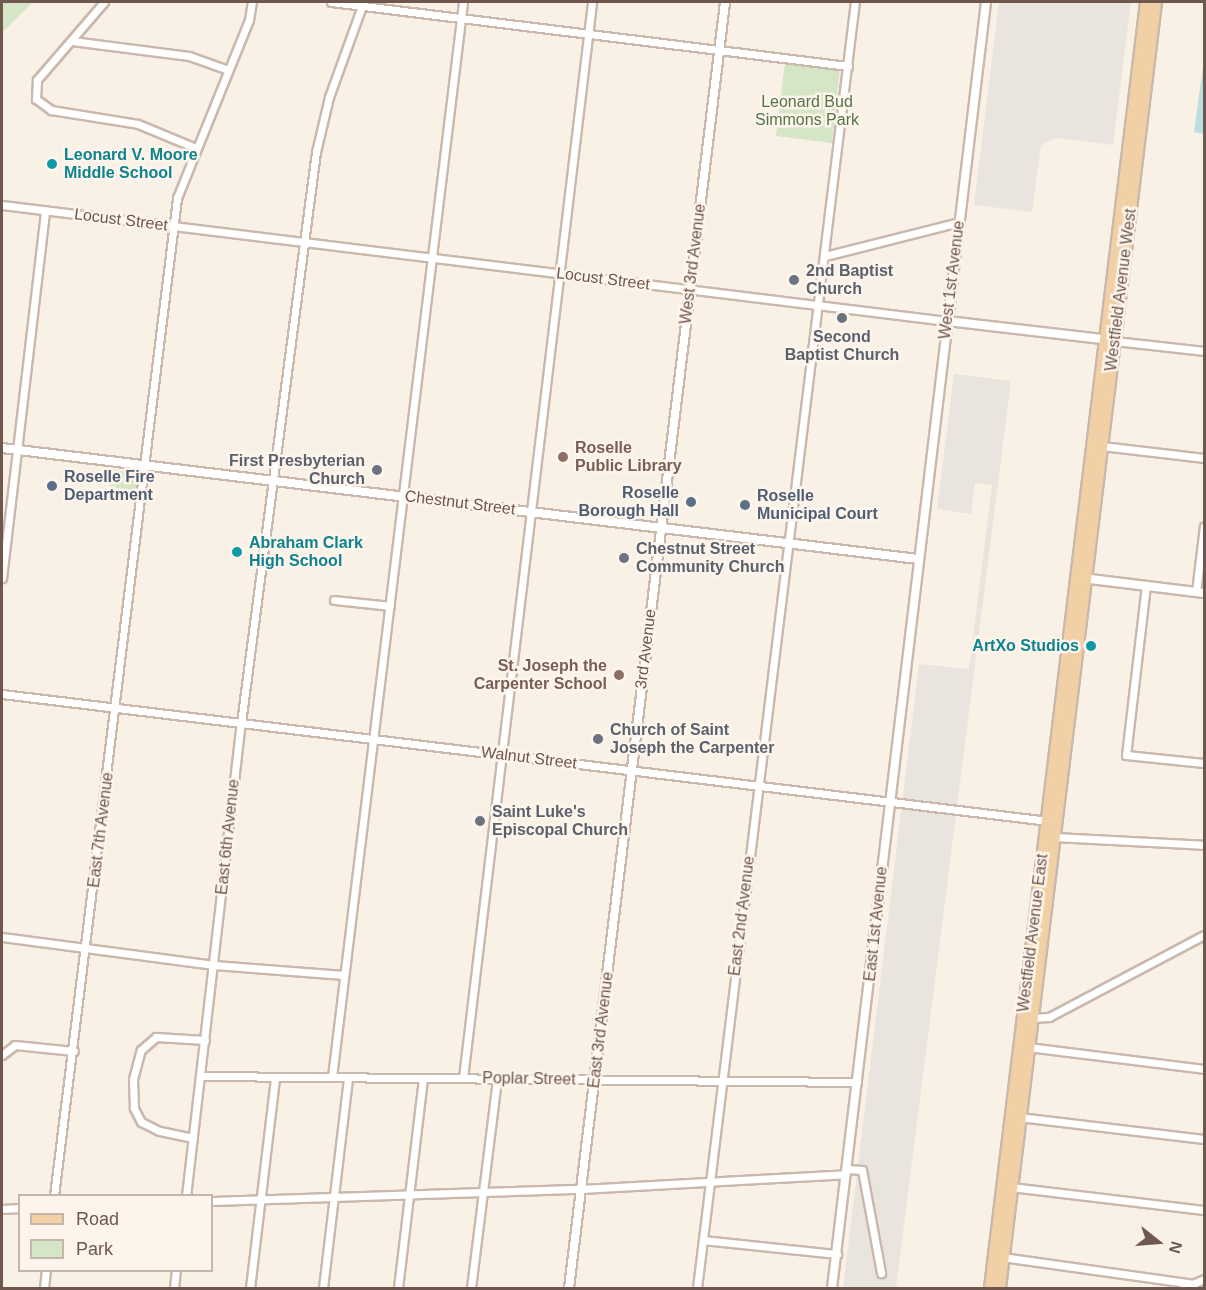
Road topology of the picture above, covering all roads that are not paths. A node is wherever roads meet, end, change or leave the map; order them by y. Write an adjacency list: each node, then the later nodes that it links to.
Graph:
1 (104, 2): 14 (street)
2 (252, 2): 18 (street, East 7th Avenue)
3 (331, 2): 11 (street)
4 (463, 2): 12 (street)
5 (592, 2): 13 (street)
6 (725, 2): 16 (street, West 3rd Avenue)
7 (855, 2): 17 (street, East 2nd Avenue)
8 (986, 2): 22 (street, West 1st Avenue)
9 (1146, 2): 15 (main road, Westfield Avenue West)
10 (1156, 2): 15 (main road, Westfield Avenue West)
11 (362, 6): 12 (street); 24 (street, East 6th Avenue)
12 (461, 16): 13 (street); 26 (street)
13 (588, 33): 16 (street); 27 (street)
14 (72, 41): 18 (street); 19 (street)
15 (1146, 42): 31 (main road, Westfield Avenue West)
16 (719, 50): 17 (street); 28 (street, West 3rd Avenue)
17 (848, 66): 25 (street, East 2nd Avenue)
18 (228, 70): 19 (street, East 7th Avenue)
19 (196, 148): 23 (street, East 7th Avenue)
20 (2, 205): 21 (street, Locust Street)
21 (45, 211): 23 (street, Locust Street); 35 (street)
22 (959, 222): 25 (street); 30 (street, West 1st Avenue)
23 (174, 226): 24 (street, Locust Street); 37 (street, East 7th Avenue)
24 (303, 242): 26 (street, Locust Street); 38 (street, East 6th Avenue)
25 (825, 256): 29 (street, East 2nd Avenue)
26 (432, 258): 27 (street, Locust Street); 39 (street)
27 (559, 274): 28 (street, Locust Street); 40 (street)
28 (690, 289): 29 (street, Locust Street); 42 (street, West 3rd Avenue)
29 (818, 305): 30 (street, Locust Street); 43 (street, East 2nd Avenue)
30 (947, 321): 31 (street, Locust Street); 44 (street, West 1st Avenue)
31 (1110, 340): 32 (street, Locust Street); 33 (main road, Westfield Avenue West); 46 (main road, Westfield Avenue West)
32 (1204, 351)
33 (1102, 446): 36 (street); 46 (main road, Westfield Avenue West)
34 (2, 448): 35 (street, Chestnut Street)
35 (17, 450): 37 (street, Chestnut Street); 45 (street)
36 (1204, 458)
37 (146, 464): 38 (street, Chestnut Street); 52 (street, East 7th Avenue)
38 (275, 480): 39 (street, Chestnut Street); 53 (street, East 6th Avenue)
39 (404, 496): 40 (street, Chestnut Street); 50 (street)
40 (531, 512): 42 (street, Chestnut Street); 55 (street)
41 (1204, 526): 48 (street)
42 (661, 527): 43 (street, Chestnut Street); 57 (street, 3rd Avenue)
43 (786, 543): 44 (street, Chestnut Street); 58 (street, East 2nd Avenue)
44 (918, 559): 59 (street, East 1st Avenue)
45 (2, 578)
46 (1081, 578): 47 (street); 60 (main road, Westfield Avenue East)
47 (1146, 585): 48 (street); 56 (street)
48 (1200, 592)
49 (334, 600): 50 (street)
50 (390, 606): 54 (street)
51 (2, 694): 52 (street, Walnut Street)
52 (116, 708): 53 (street, Walnut Street); 65 (street, East 7th Avenue)
53 (241, 723): 54 (street, Walnut Street); 66 (street, East 6th Avenue)
54 (373, 739): 55 (street, Walnut Street); 67 (street)
55 (501, 755): 57 (street, Walnut Street); 79 (street)
56 (1204, 763)
57 (631, 771): 58 (street, Walnut Street); 82 (street, East 3rd Avenue)
58 (757, 786): 59 (street, Walnut Street); 81 (street, East 2nd Avenue)
59 (889, 803): 60 (street, Walnut Street); 83 (street, East 1st Avenue)
60 (1051, 822): 61 (main road, Westfield Avenue East)
61 (1050, 836): 62 (street); 68 (main road, Westfield Avenue East)
62 (1204, 845)
63 (1204, 935): 68 (street)
64 (2, 937): 65 (street)
65 (87, 948): 66 (street); 71 (street, East 7th Avenue)
66 (214, 965): 67 (street); 69 (street, East 6th Avenue)
67 (344, 975): 76 (street)
68 (1028, 1018): 70 (main road, Westfield Avenue East)
69 (205, 1040): 74 (street, East 6th Avenue); 85 (street)
70 (1024, 1047): 73 (street); 84 (main road, Westfield Avenue East)
71 (74, 1051): 72 (street); 92 (street, East 7th Avenue)
72 (2, 1055)
73 (1204, 1069)
74 (200, 1076): 75 (street, Poplar Street); 85 (street, East 6th Avenue)
75 (275, 1077): 76 (street, Poplar Street); 96 (street)
76 (332, 1077): 77 (street, Poplar Street)
77 (348, 1077): 78 (street, Poplar Street); 95 (street)
78 (423, 1077): 79 (street, Poplar Street); 94 (street)
79 (463, 1077): 80 (street, Poplar Street)
80 (497, 1078): 82 (street, Poplar Street); 91 (street)
81 (723, 1080): 82 (street, Poplar Street); 83 (street, Poplar Street); 88 (street, East 2nd Avenue)
82 (595, 1081): 90 (street, East 3rd Avenue)
83 (857, 1082): 87 (street, East 1st Avenue)
84 (1016, 1117): 86 (street); 89 (main road, Westfield Avenue East)
85 (193, 1138): 93 (street, East 6th Avenue)
86 (1204, 1139)
87 (847, 1171): 88 (street); 102 (street, East 1st Avenue); 106 (street)
88 (710, 1182): 90 (street); 101 (street, East 2nd Avenue)
89 (1007, 1187): 100 (street); 103 (main road, Westfield Avenue East)
90 (581, 1189): 91 (street); 115 (street, East 3rd Avenue)
91 (483, 1192): 94 (street); 114 (street)
92 (54, 1194)
93 (186, 1194)
94 (409, 1195): 95 (street); 113 (street)
95 (334, 1197): 96 (street); 112 (street)
96 (261, 1199): 97 (street); 111 (street)
97 (213, 1201)
98 (18, 1208): 99 (street)
99 (2, 1209)
100 (1204, 1210)
101 (703, 1240): 102 (street); 116 (street, East 2nd Avenue)
102 (837, 1254): 117 (street, East 1st Avenue)
103 (999, 1257): 108 (street); 118 (main road, Westfield Avenue East); 119 (main road, Westfield Avenue East)
104 (46, 1272): 109 (street)
105 (176, 1272): 110 (street)
106 (881, 1273)
107 (1204, 1279): 108 (street)
108 (1194, 1284): 120 (street)
109 (44, 1288)
110 (174, 1288)
111 (250, 1288)
112 (323, 1288)
113 (398, 1288)
114 (471, 1288)
115 (569, 1288)
116 (698, 1288)
117 (832, 1288)
118 (990, 1288)
119 (1000, 1288)
120 (1183, 1288)

